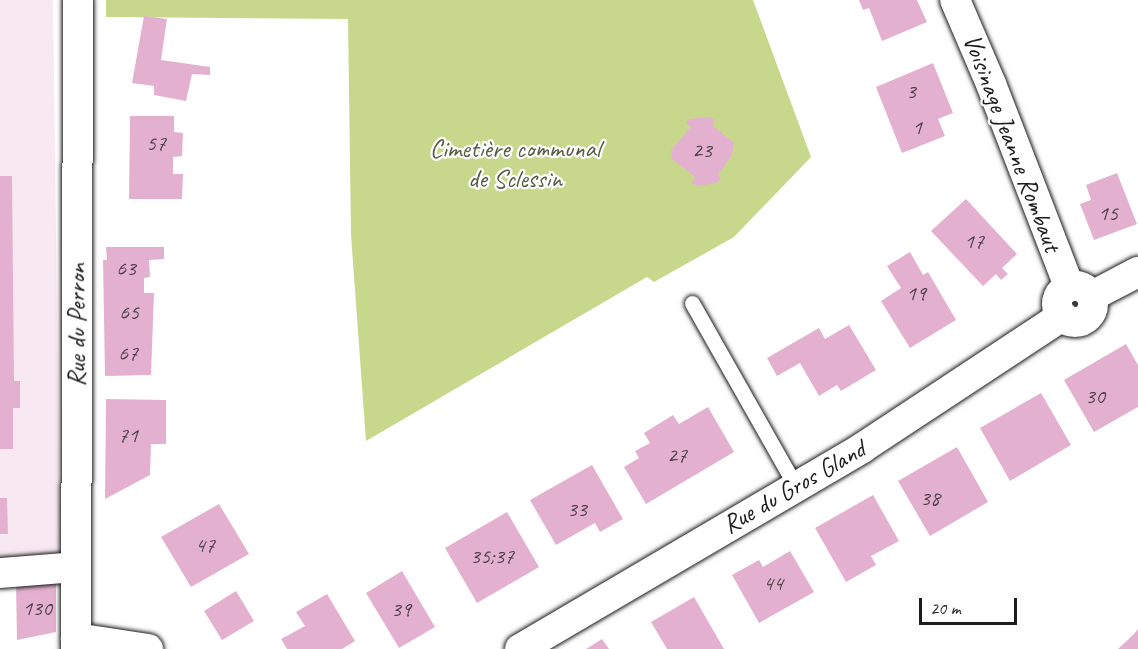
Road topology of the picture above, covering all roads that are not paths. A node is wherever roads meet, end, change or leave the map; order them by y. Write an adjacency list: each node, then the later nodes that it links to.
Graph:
1 (78, 0): 7 (street, Rue du Perron)
2 (955, 0): 4 (street, Voisinage Jeanne Rombaut)
3 (1138, 272): 4 (street)
4 (1081, 291): 6 (street, Rue du Gros Gland)
5 (692, 303): 6 (lane)
6 (796, 487): 11 (street, Rue du Gros Gland)
7 (76, 567): 8 (street); 9 (street, Rue du Perron)
8 (0, 573)
9 (76, 644): 10 (street)
10 (148, 649)
11 (520, 649)

